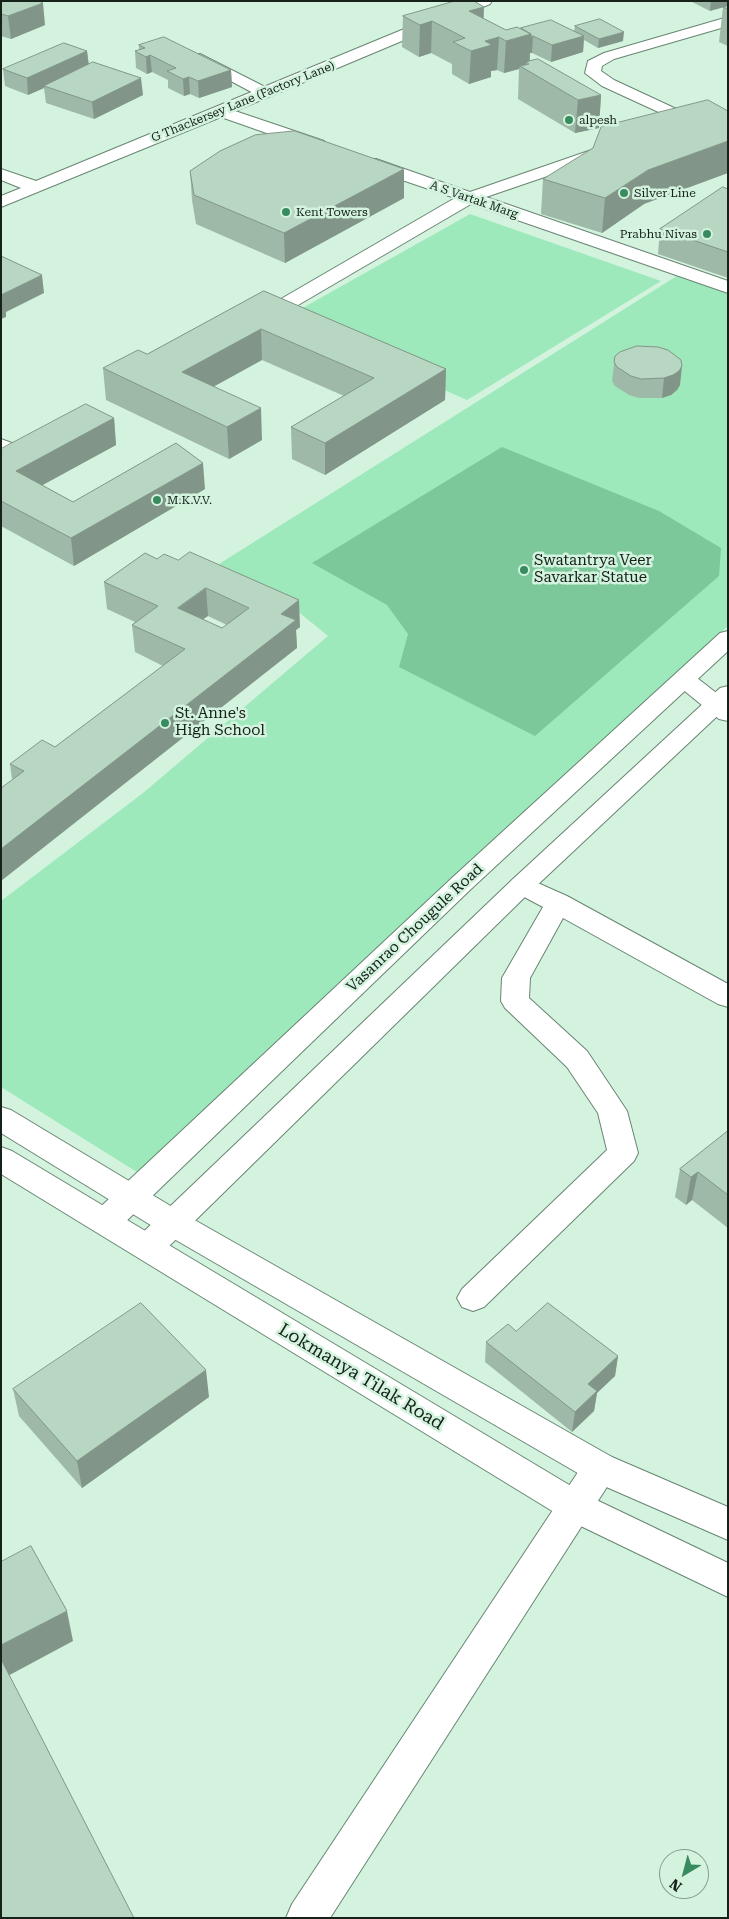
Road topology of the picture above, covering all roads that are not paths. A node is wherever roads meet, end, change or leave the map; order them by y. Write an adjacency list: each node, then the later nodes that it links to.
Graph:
1 (485, 1): 4 (street, G Thackersey Lane (Factory Lane))
2 (728, 21): 7 (street)
3 (190, 54): 4 (street)
4 (265, 93): 5 (street, G Thackersey Lane (Factory Lane))
5 (220, 111): 11 (street); 14 (street, G Thackersey Lane (Factory Lane))
6 (712, 115): 7 (street)
7 (689, 122): 8 (street); 9 (street)
8 (670, 128)
9 (728, 139)
10 (615, 147): 15 (street)
11 (330, 149)
12 (358, 159): 15 (street, A S Vartak Marg)
13 (1, 174): 14 (street)
14 (35, 187): 16 (street, G Thackersey Lane (Factory Lane))
15 (468, 198): 17 (street, A S Vartak Marg); 18 (street)
16 (1, 202)
17 (728, 287)
18 (262, 318)
19 (728, 638): 20 (street, Vasanrao Chougule Road)
20 (684, 679): 21 (street); 27 (street, Vasanrao Chougule Road)
21 (724, 703): 22 (street)
22 (522, 885): 23 (street); 29 (street)
23 (558, 903): 24 (street); 31 (street)
24 (728, 997)
25 (1, 1118): 27 (street)
26 (1, 1160): 28 (street, Lokmanya Tilak Road)
27 (131, 1197): 28 (street, Vasanrao Chougule Road); 29 (street)
28 (106, 1221): 30 (street, Lokmanya Tilak Road)
29 (173, 1223): 30 (street); 32 (street)
30 (148, 1247): 33 (street, Lokmanya Tilak Road)
31 (472, 1298)
32 (600, 1468): 33 (street); 34 (street)
33 (574, 1506): 35 (street, Lokmanya Tilak Road); 36 (street)
34 (728, 1524)
35 (728, 1581)
36 (306, 1918)

